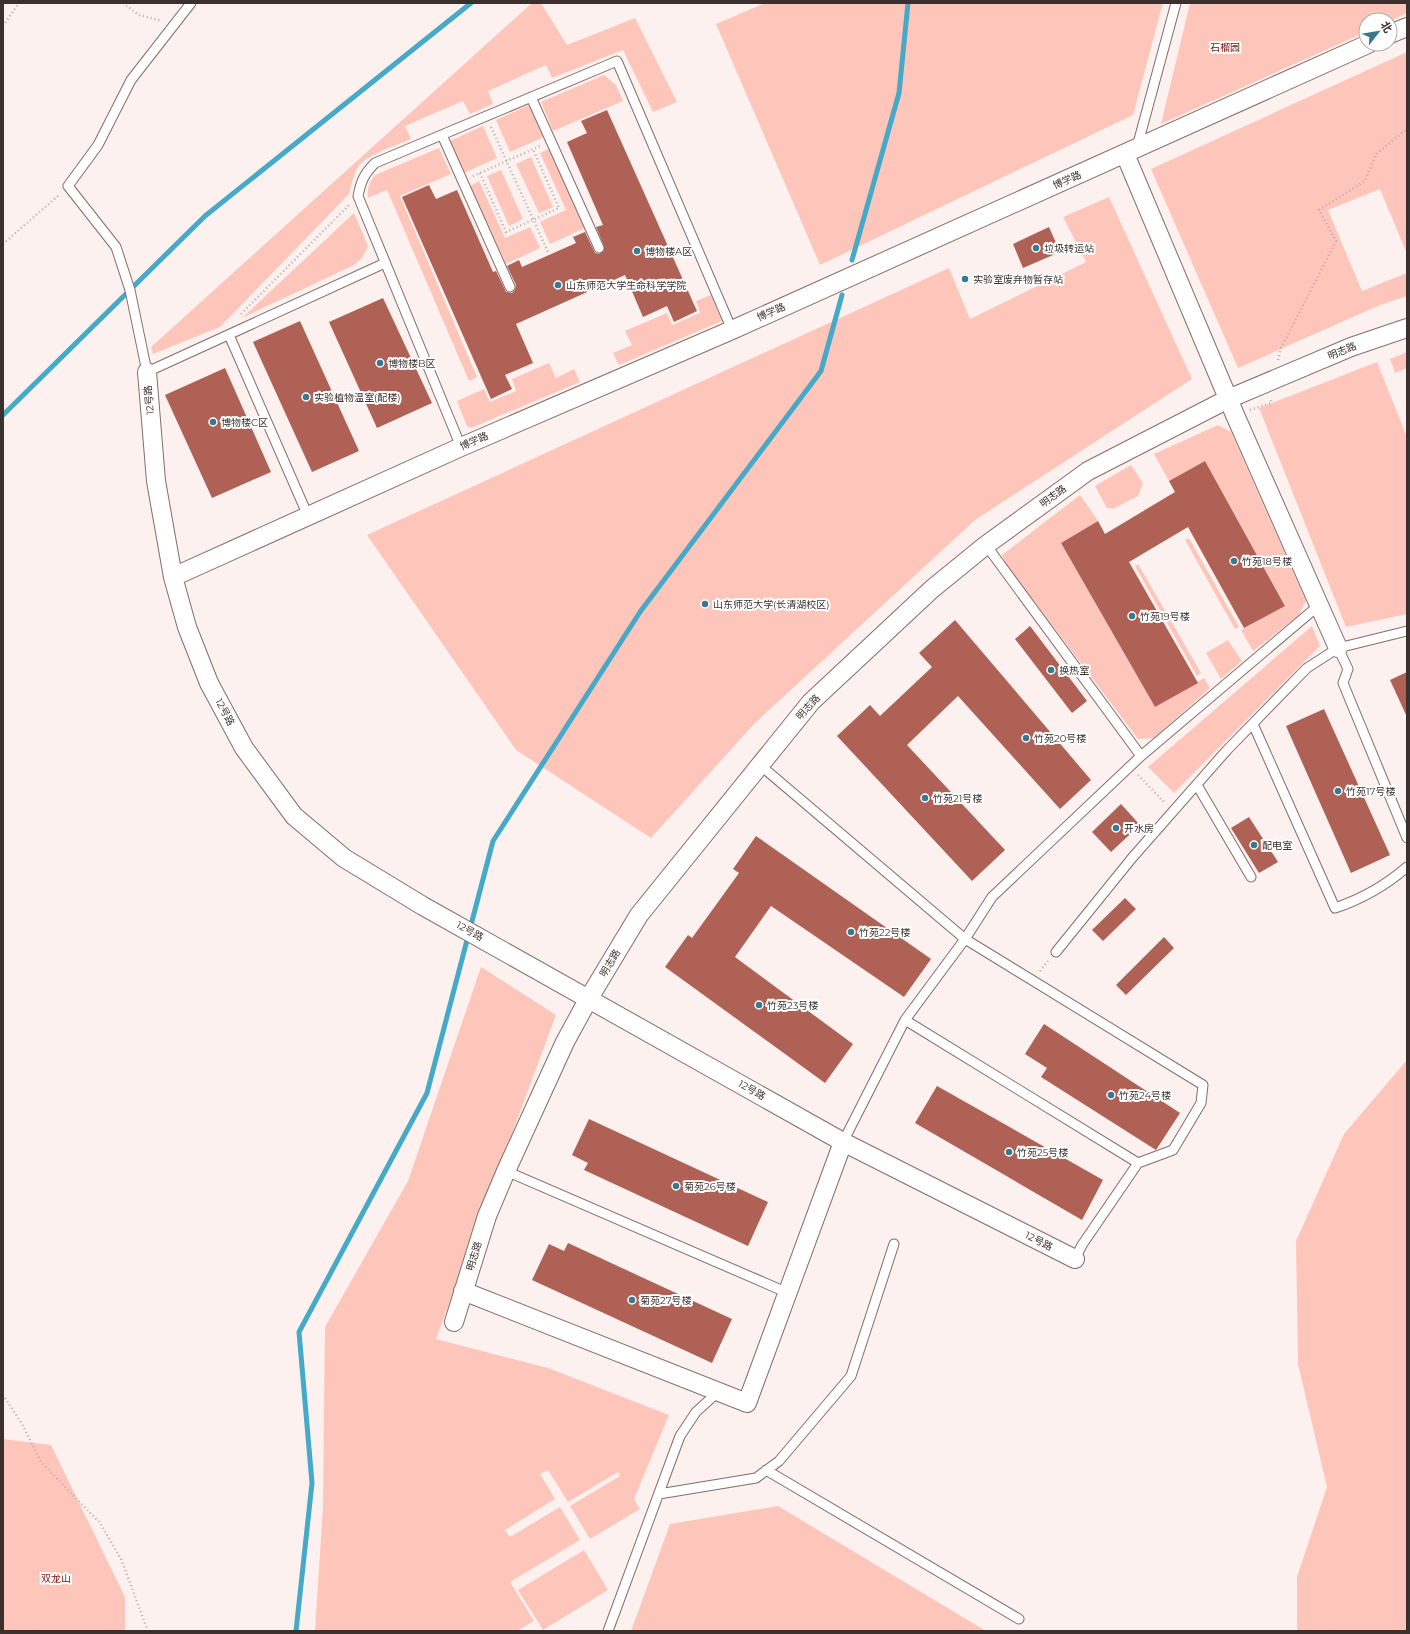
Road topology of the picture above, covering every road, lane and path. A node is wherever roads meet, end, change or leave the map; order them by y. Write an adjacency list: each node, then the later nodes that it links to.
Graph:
1 (19, 3): 6 (path)
2 (123, 3): 5 (path)
3 (192, 3): 5 (lane)
4 (1176, 3): 14 (lane)
5 (174, 24): 19 (lane)
6 (3, 26)
7 (1358, 49): 14 (street, 博学路)
8 (531, 97): 9 (lane); 12 (lane); 29 (lane)
9 (486, 116): 11 (lane); 15 (path)
10 (1407, 129): 18 (path)
11 (442, 135): 17 (lane); 20 (lane)
12 (551, 141): 13 (path); 23 (lane)
13 (533, 149): 15 (path); 21 (path)
14 (1131, 151): 29 (street, 博学路); 32 (street)
15 (507, 161): 16 (path); 21 (path)
16 (480, 173): 17 (path); 21 (path)
17 (462, 181): 26 (lane)
18 (1364, 181)
19 (68, 186): 22 (path); 31 (lane)
20 (358, 196): 25 (lane); 27 (path)
21 (534, 220): 24 (path)
22 (3, 244)
23 (599, 248)
24 (548, 252)
25 (385, 264): 30 (lane); 33 (lane)
26 (510, 287)
27 (240, 314)
28 (1407, 328): 32 (street, 明志路)
29 (732, 330): 33 (street, 博学路)
30 (229, 335): 31 (lane); 34 (lane)
31 (147, 372): 36 (street, 12号路)
32 (1228, 398): 35 (street, 明志路); 37 (street)
33 (461, 447): 34 (street, 博学路)
34 (308, 516): 36 (street, 博学路)
35 (986, 544): 41 (lane); 42 (street, 明志路)
36 (173, 577): 52 (street, 12号路)
37 (1318, 606): 39 (street); 41 (lane)
38 (1407, 631): 39 (lane)
39 (1338, 648): 40 (lane); 46 (lane)
40 (1253, 724): 44 (lane); 47 (lane)
41 (1141, 756): 43 (lane)
42 (760, 765): 49 (lane); 52 (street, 明志路)
43 (1130, 767): 45 (path); 49 (lane)
44 (1196, 785): 45 (lane); 48 (lane)
45 (1174, 811): 50 (lane)
46 (1407, 838)
47 (1407, 867)
48 (1251, 877)
49 (965, 939): 51 (lane); 53 (lane)
50 (1056, 952): 51 (path)
51 (1033, 981): 55 (lane)
52 (589, 998): 54 (street, 12号路); 56 (street, 明志路)
53 (905, 1020): 54 (lane); 55 (lane)
54 (843, 1142): 58 (street, 12号路); 60 (street)
55 (1138, 1163): 58 (lane)
56 (506, 1171): 59 (street, 明志路); 60 (lane)
57 (894, 1244): 64 (lane)
58 (1075, 1259)
59 (463, 1291): 61 (street, 明志路); 62 (street)
60 (788, 1293): 62 (street)
61 (454, 1322)
62 (718, 1392): 65 (lane)
63 (5, 1398): 67 (path)
64 (766, 1470): 65 (lane); 66 (lane)
65 (659, 1494): 68 (lane)
66 (1019, 1619)
67 (148, 1631)
68 (608, 1631)

